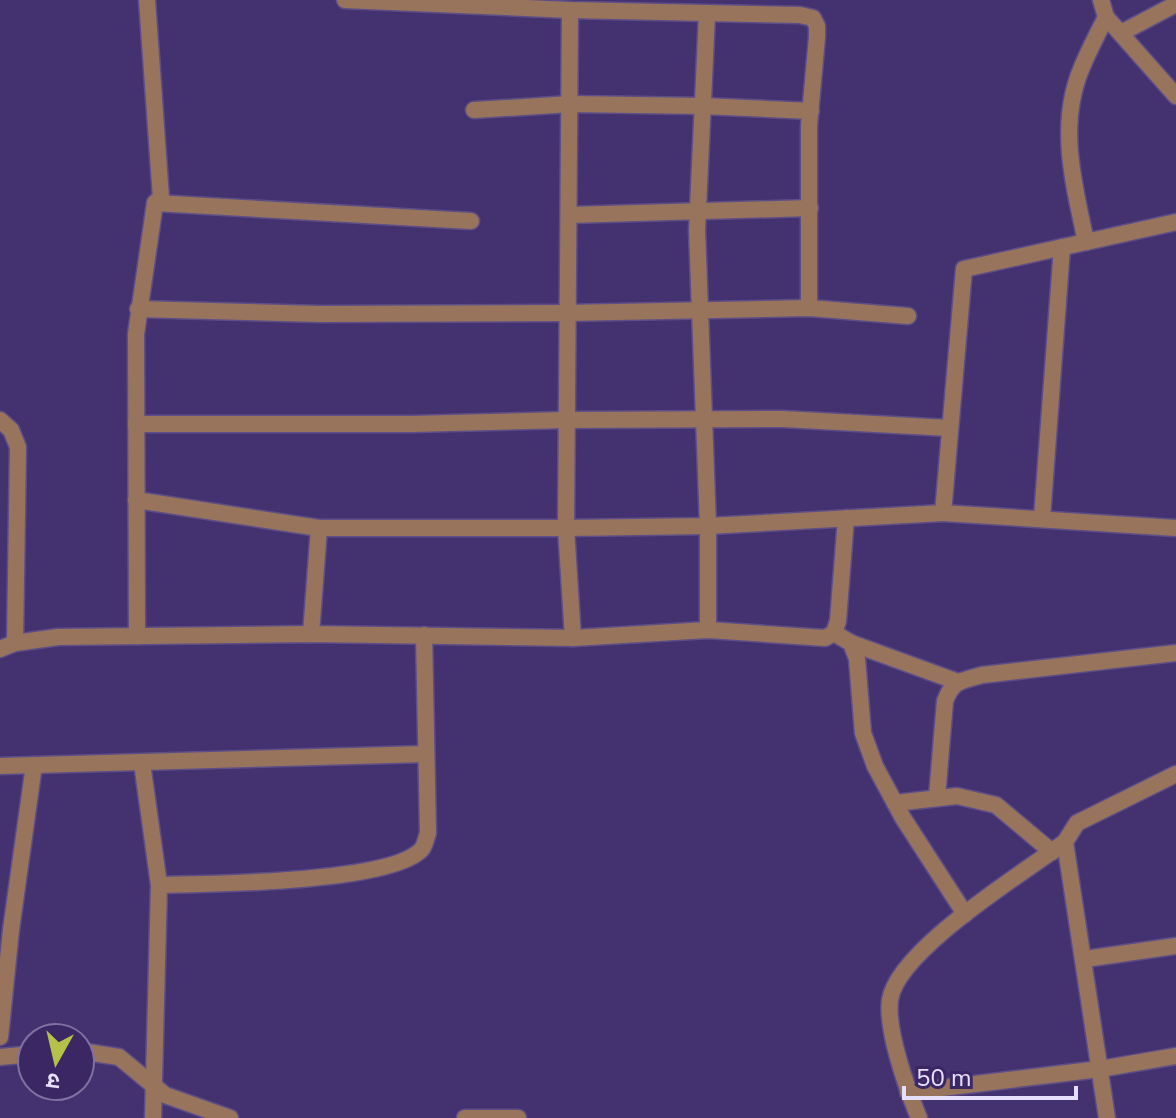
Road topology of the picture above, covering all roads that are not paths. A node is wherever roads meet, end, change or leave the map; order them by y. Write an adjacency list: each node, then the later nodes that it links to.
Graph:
1 (147, 0): 14 (street)
2 (345, 0): 5 (street)
3 (1101, 0): 7 (street)
4 (1176, 4): 8 (street)
5 (570, 10): 6 (street); 10 (street)
6 (707, 14): 11 (street); 13 (street)
7 (1106, 17): 8 (street); 20 (street)
8 (1121, 33): 9 (street)
9 (1176, 96)
10 (571, 104): 11 (street); 12 (street); 17 (street)
11 (702, 106): 13 (street); 16 (street)
12 (474, 110)
13 (811, 111): 15 (street)
14 (155, 203): 18 (street); 23 (street)
15 (810, 208): 16 (street); 22 (street)
16 (698, 210): 17 (street); 24 (street)
17 (569, 215): 25 (street)
18 (471, 221)
19 (1176, 222): 20 (street)
20 (1086, 242): 21 (street)
21 (1062, 247): 31 (street); 35 (street)
22 (809, 308): 24 (street); 26 (street)
23 (138, 309): 25 (street); 30 (street)
24 (700, 309): 25 (street); 29 (street)
25 (566, 313): 28 (street)
26 (908, 316)
27 (0, 420): 47 (street)
28 (566, 420): 29 (street); 30 (street); 38 (street)
29 (705, 421): 31 (street); 36 (street)
30 (136, 424): 32 (street)
31 (949, 428): 33 (street)
32 (136, 500): 37 (street); 44 (street)
33 (943, 513): 34 (street); 35 (street)
34 (846, 518): 36 (street); 41 (street)
35 (1042, 518): 39 (street)
36 (708, 526): 38 (street); 40 (street)
37 (319, 528): 38 (street); 42 (street)
38 (566, 528): 45 (street)
39 (1176, 528)
40 (708, 630): 41 (street); 45 (street)
41 (834, 633): 46 (street)
42 (311, 634): 43 (street); 44 (street)
43 (424, 635): 45 (street); 50 (street)
44 (137, 636): 47 (street)
45 (573, 638)
46 (851, 643): 49 (street); 56 (street)
47 (7, 646)
48 (1176, 653): 49 (street)
49 (958, 682): 55 (street)
50 (425, 754): 51 (street); 58 (street)
51 (142, 763): 52 (street); 58 (street)
52 (34, 765): 53 (street); 62 (street)
53 (0, 766)
54 (1176, 774): 57 (street)
55 (937, 797): 56 (street); 57 (street)
56 (895, 803): 59 (street)
57 (1058, 847): 59 (street); 61 (street)
58 (159, 885): 66 (street)
59 (965, 914): 67 (street)
60 (1176, 946): 61 (street)
61 (1085, 959): 65 (street)
62 (0, 1037)
63 (96, 1053): 66 (street)
64 (1176, 1056): 65 (street)
65 (1100, 1069): 67 (street); 73 (street)
66 (155, 1087): 68 (street); 69 (street)
67 (908, 1092): 72 (street)
68 (153, 1118)
69 (230, 1118)
70 (465, 1118): 71 (street)
71 (518, 1118)
72 (919, 1118)
73 (1107, 1118)

